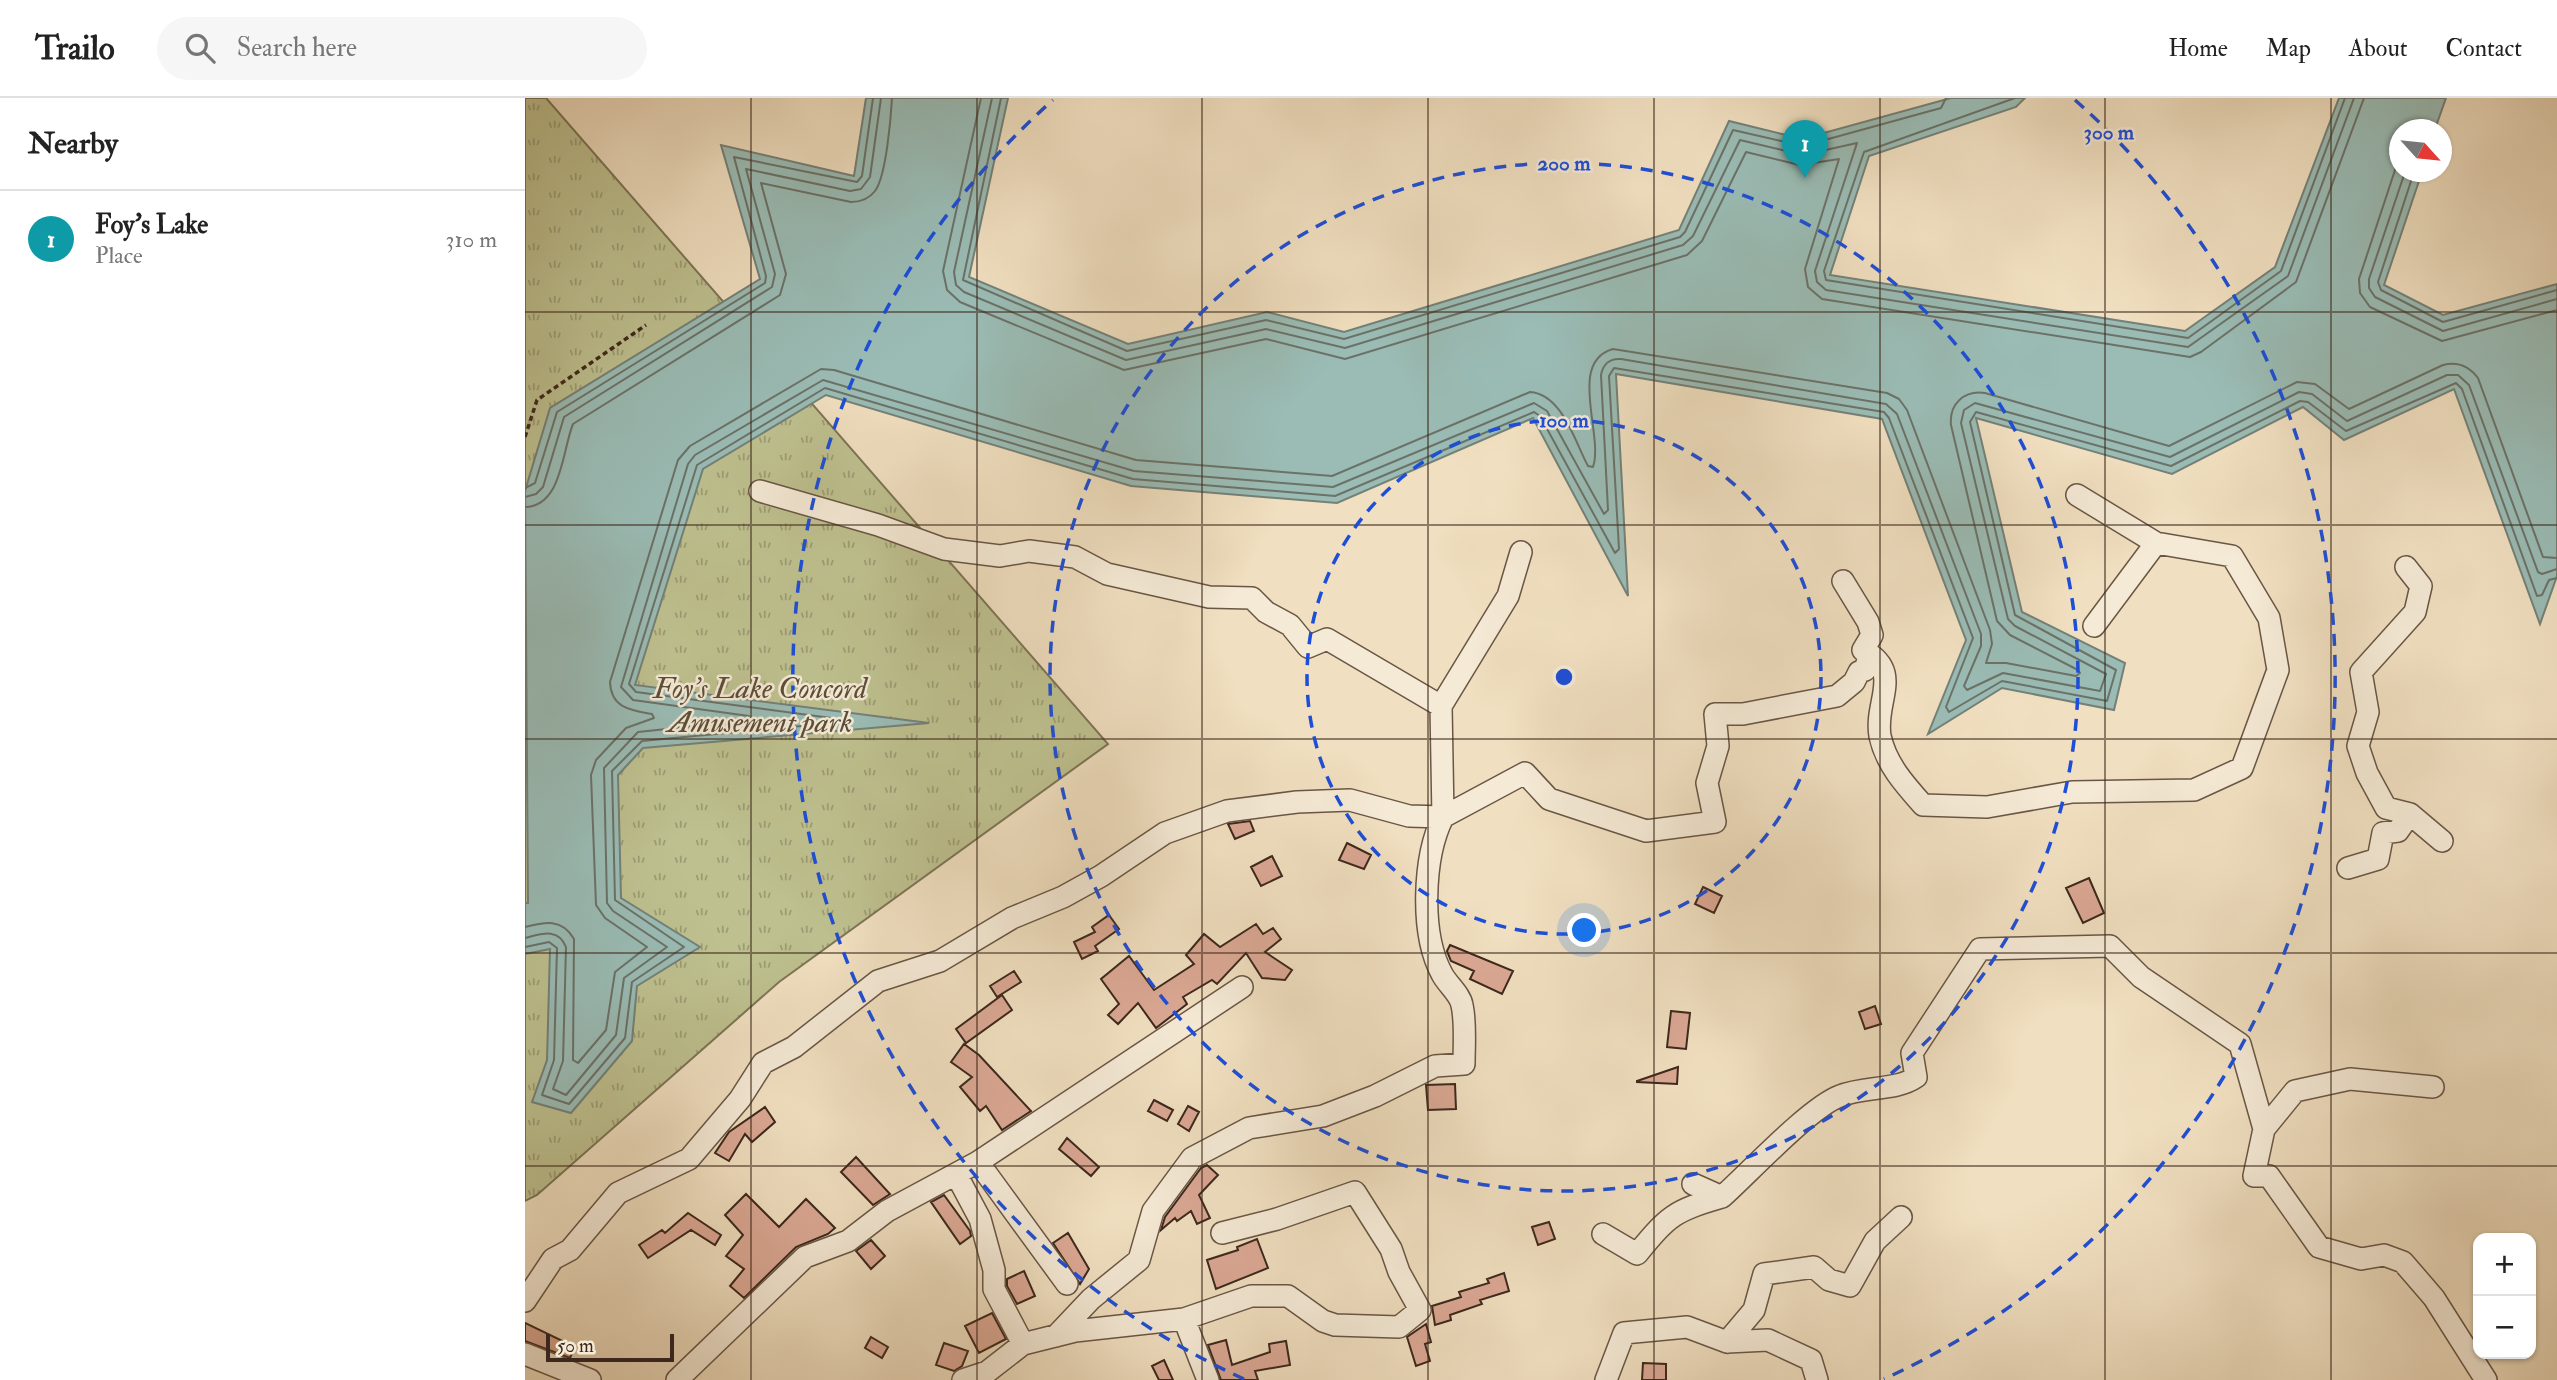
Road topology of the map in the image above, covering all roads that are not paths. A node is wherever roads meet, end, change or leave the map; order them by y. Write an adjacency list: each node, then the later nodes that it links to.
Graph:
1 (760, 491): 9 (street)
2 (2077, 495): 3 (street)
3 (2156, 543): 7 (street); 8 (street)
4 (1521, 552): 9 (street)
5 (2406, 568): 10 (street)
6 (1843, 581): 8 (street)
7 (2094, 626)
8 (1863, 650): 11 (street)
9 (1441, 706): 11 (street)
10 (2410, 814): 12 (street); 13 (street)
11 (1443, 817): 25 (street); 27 (street)
12 (2442, 841)
13 (2348, 868)
14 (1242, 987): 17 (street)
15 (2433, 1087): 16 (street)
16 (2265, 1129): 20 (street); 37 (street)
17 (978, 1162): 18 (street); 24 (street)
18 (956, 1174): 29 (street); 32 (street)
19 (1693, 1184): 20 (street)
20 (1722, 1197): 23 (street)
21 (1902, 1217): 28 (street)
22 (1222, 1233): 26 (street)
23 (1603, 1234)
24 (1067, 1284)
25 (525, 1301)
26 (1184, 1319): 27 (street); 34 (street)
27 (1056, 1336): 29 (street)
28 (1727, 1342): 35 (street); 36 (street)
29 (1023, 1344): 33 (street)
30 (525, 1354): 31 (street)
31 (590, 1380)
32 (677, 1380)
33 (963, 1380)
34 (1208, 1380)
35 (1606, 1380)
36 (1817, 1380)
37 (2486, 1380)

